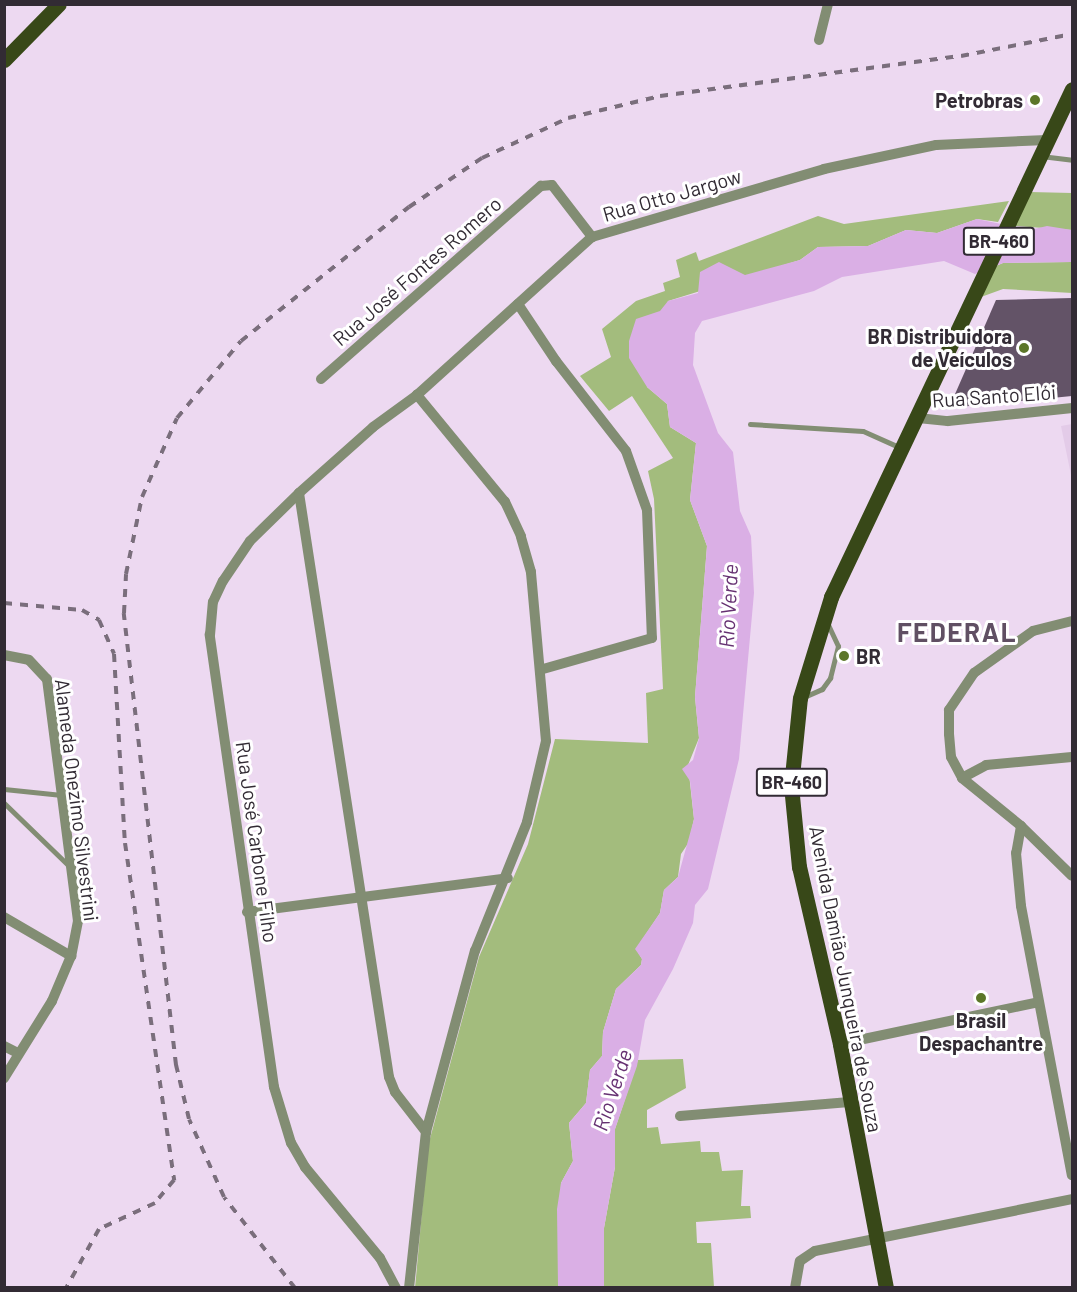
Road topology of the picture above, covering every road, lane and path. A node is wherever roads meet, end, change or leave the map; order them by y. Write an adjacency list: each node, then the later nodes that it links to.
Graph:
1 (59, 4): 4 (main road)
2 (828, 4): 3 (street)
3 (819, 40)
4 (4, 60)
5 (1072, 89): 6 (main road, Avenida Damião Junqueira de Souza / BR-460)
6 (1047, 140): 7 (main road, Avenida Damião Junqueira de Souza / BR-460); 11 (street, Rua Otto Jargow)
7 (1040, 155): 8 (lane); 16 (main road, Avenida Damião Junqueira de Souza / BR-460)
8 (1072, 160)
9 (552, 179): 10 (street, Rua José Fontes Romero)
10 (538, 187): 11 (street); 13 (street, Rua José Fontes Romero)
11 (592, 237): 12 (street, Rua Otto Jargow)
12 (518, 304): 14 (street, Rua Otto Jargow); 24 (street)
13 (321, 379)
14 (417, 395): 18 (street, Rua Otto Jargow); 24 (street)
15 (1072, 408): 16 (street, Rua Santo Elói)
16 (918, 418): 19 (main road, Avenida Damião Junqueira de Souza / BR-460)
17 (750, 424): 19 (lane)
18 (373, 427): 20 (street, Rua José Carbone Filho)
19 (903, 449): 21 (main road, Avenida Damião Junqueira de Souza / BR-460)
20 (299, 493): 35 (street); 36 (street, Rua José Carbone Filho)
21 (824, 616): 25 (main road, Avenida Damião Junqueira de Souza / BR-460); 25 (lane)
22 (1072, 621): 27 (street)
23 (4, 655): 29 (street, Alameda Onezimo Silvestrini)
24 (540, 670): 34 (street)
25 (800, 698): 40 (main road, Avenida Damião Junqueira de Souza / BR-460)
26 (1072, 757): 27 (street)
27 (962, 778): 31 (street)
28 (4, 789): 29 (lane)
29 (62, 795): 32 (street, Alameda Onezimo Silvestrini)
30 (4, 803): 32 (lane)
31 (1021, 826): 33 (street); 39 (street)
32 (71, 870): 38 (street, Alameda Onezimo Silvestrini)
33 (1072, 876)
34 (508, 878): 35 (street); 46 (street)
35 (358, 896): 36 (street); 46 (street)
36 (248, 912): 50 (street, Rua José Carbone Filho)
37 (4, 917): 38 (street)
38 (70, 956): 42 (street, Alameda Onezimo Silvestrini)
39 (1039, 1002): 40 (street); 47 (street)
40 (840, 1044): 44 (main road, Avenida Damião Junqueira de Souza / BR-460)
41 (4, 1046): 42 (street)
42 (18, 1053): 43 (street, Alameda Onezimo Silvestrini)
43 (4, 1077)
44 (849, 1102): 45 (street); 49 (main road, Avenida Damião Junqueira de Souza / BR-460)
45 (680, 1116)
46 (426, 1132): 51 (street)
47 (1072, 1175)
48 (1072, 1198): 49 (street)
49 (878, 1240): 52 (street); 53 (main road, Avenida Damião Junqueira de Souza / BR-460)
50 (396, 1287)
51 (409, 1287)
52 (795, 1287)
53 (886, 1287)

